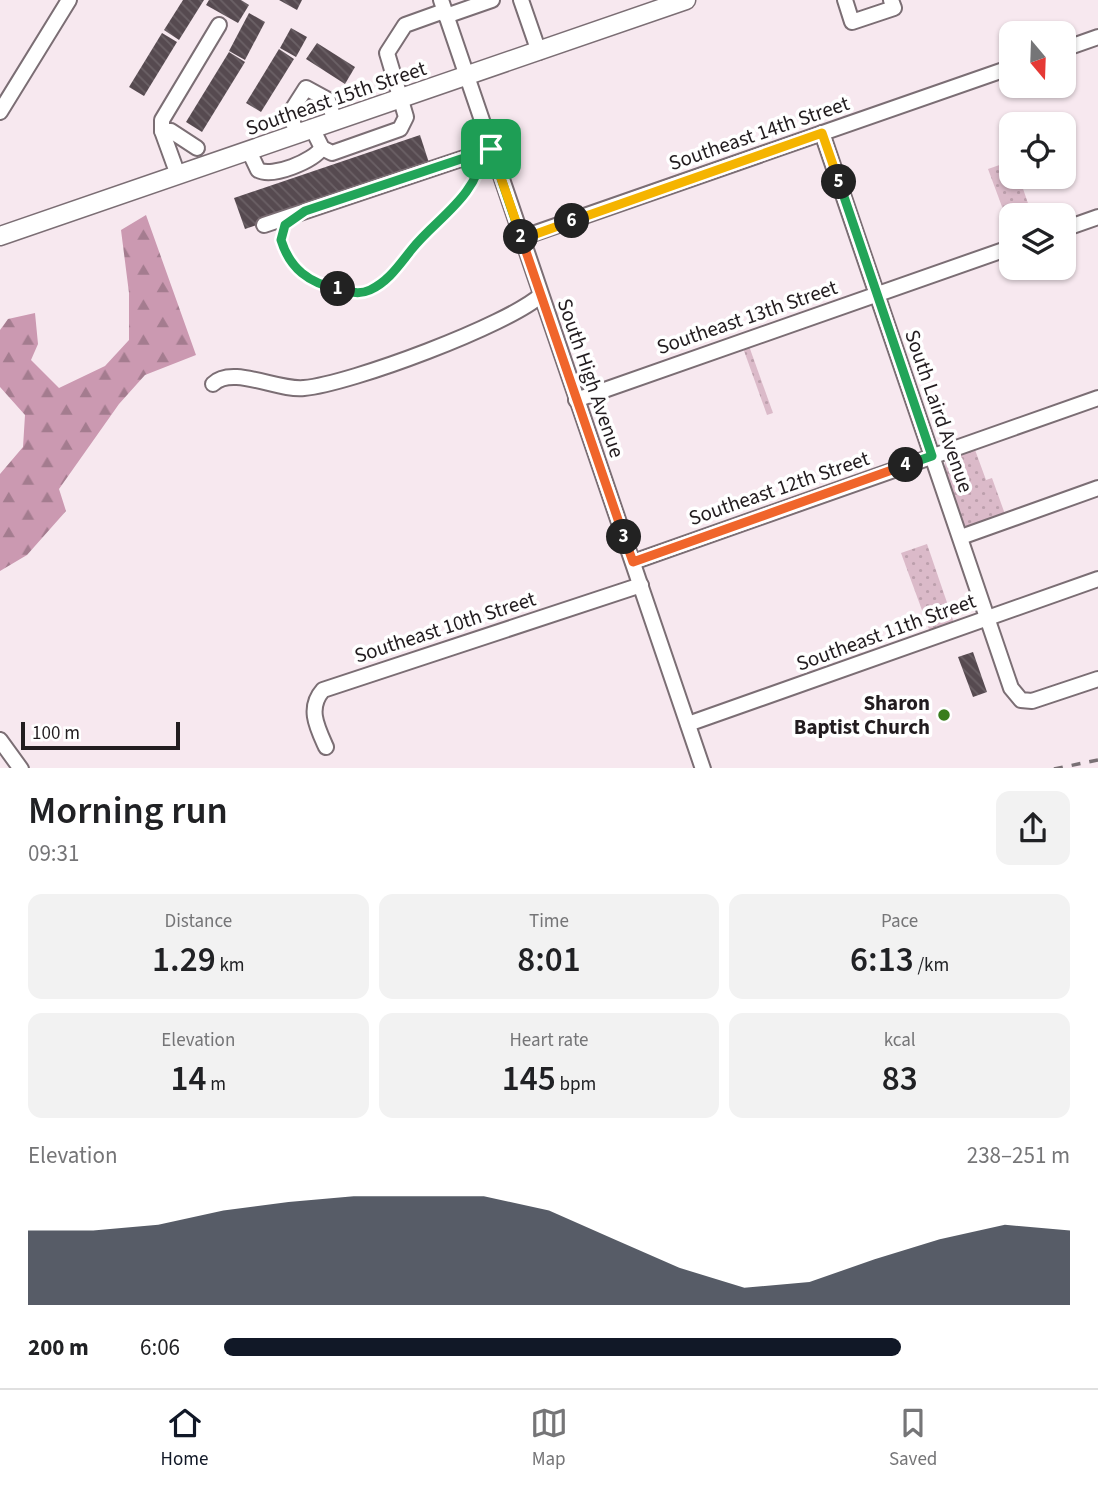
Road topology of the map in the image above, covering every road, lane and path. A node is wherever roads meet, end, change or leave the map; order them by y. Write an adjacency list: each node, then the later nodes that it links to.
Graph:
1 (69, 0): 15 (street)
2 (492, 0): 7 (street)
3 (520, 0): 11 (street)
4 (845, 0): 5 (street)
5 (891, 0)
6 (680, 1): 11 (main road, Southeast 15th Street)
7 (444, 9): 13 (street, South High Avenue); 14 (street)
8 (219, 24): 17 (street)
9 (1098, 37): 10 (street)
10 (1076, 45)
11 (539, 52): 13 (main road, Southeast 15th Street)
12 (999, 72): 19 (street, Southeast 14th Street)
13 (466, 78): 14 (main road, Southeast 15th Street); 22 (street, South High Avenue)
14 (402, 99): 16 (main road, Southeast 15th Street); 21 (street)
15 (0, 112)
16 (335, 122): 18 (main road, Southeast 15th Street); 18 (street)
17 (162, 131): 20 (street); 24 (street)
18 (305, 132): 21 (street); 23 (main road, Southeast 15th Street)
19 (822, 133): 30 (street, Southeast 14th Street); 32 (street, South Laird Avenue)
20 (197, 148)
21 (322, 148): 23 (street)
22 (487, 150): 26 (street); 27 (path); 30 (street, South High Avenue)
23 (249, 151): 24 (main road, Southeast 15th Street)
24 (178, 176): 29 (main road, Southeast 15th Street)
25 (1098, 217): 28 (street)
26 (264, 225)
27 (285, 225)
28 (1076, 225)
29 (0, 236)
30 (522, 239): 33 (street, South High Avenue)
31 (999, 252): 32 (street, Southeast 13th Street)
32 (877, 294): 36 (street, Southeast 13th Street); 37 (street, South Laird Avenue)
33 (541, 295): 34 (street); 36 (street, South High Avenue)
34 (214, 384)
35 (1098, 398): 37 (street, Southeast 12th Street)
36 (576, 400): 40 (street, South High Avenue)
37 (932, 456): 39 (street, South Laird Avenue); 40 (street, Southeast 12th Street)
38 (1098, 488): 39 (street)
39 (961, 537): 43 (street, South Laird Avenue)
40 (633, 562): 42 (street, South High Avenue)
41 (1098, 579): 43 (street, Southeast 11th Street)
42 (641, 585): 45 (street, South High Avenue); 47 (street, Southeast 10th Street)
43 (988, 618): 44 (street, South Laird Avenue); 45 (street, Southeast 11th Street)
44 (1098, 679)
45 (688, 724): 49 (street, South High Avenue)
46 (0, 740): 48 (street)
47 (326, 747)
48 (21, 768)
49 (703, 768)

